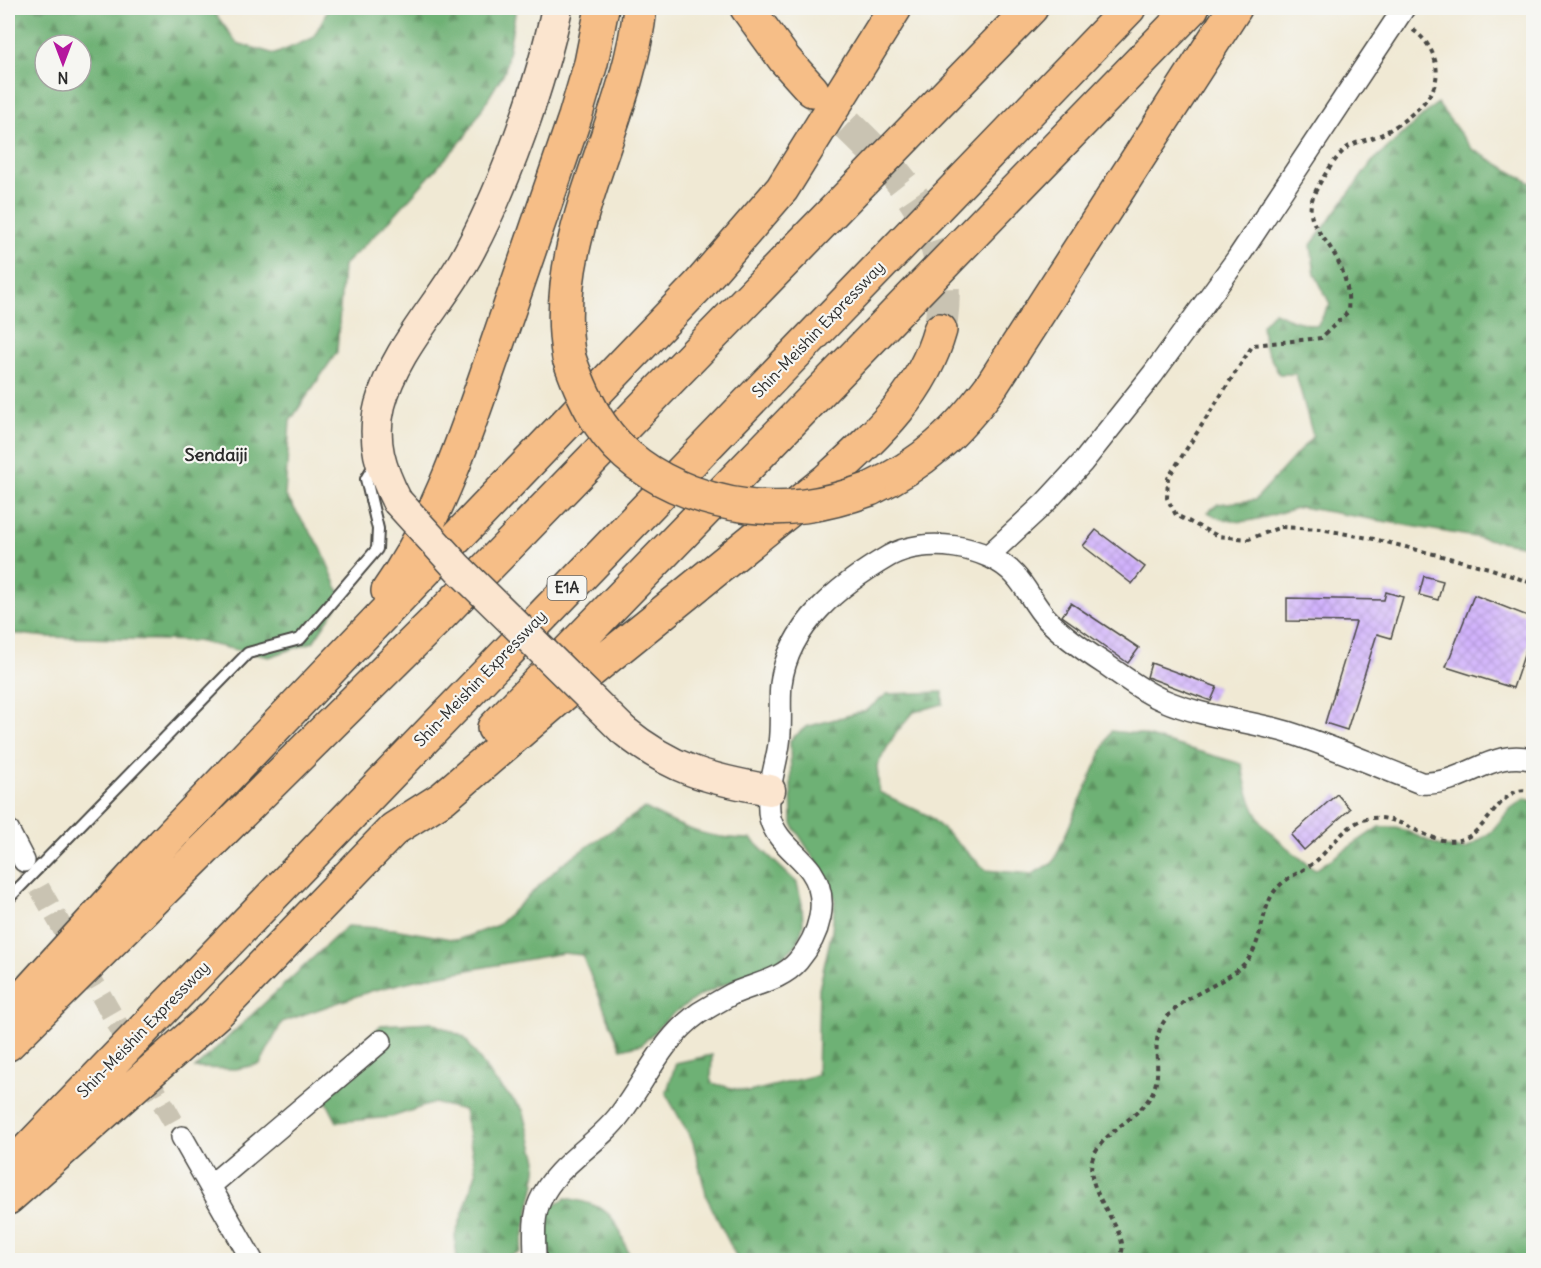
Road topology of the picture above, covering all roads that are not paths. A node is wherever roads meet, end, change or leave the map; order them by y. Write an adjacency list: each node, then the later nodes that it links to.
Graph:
1 (557, 8): 13 (street)
2 (602, 8): 15 (highway)
3 (640, 8): 9 (highway, bridge)
4 (747, 8): 11 (highway)
5 (895, 8): 15 (highway)
6 (1031, 8): 24 (highway)
7 (1130, 8): 26 (highway, Shin-Meishin Expressway / E1A)
8 (1192, 8): 18 (highway)
9 (1235, 8)
10 (1400, 14): 14 (street)
11 (812, 90)
12 (940, 330): 18 (highway)
13 (378, 459): 17 (street, bridge); 21 (lane)
14 (989, 555): 16 (street); 17 (street)
15 (300, 700): 22 (highway)
16 (1533, 760)
17 (770, 789): 30 (street)
18 (394, 829): 28 (highway)
19 (8, 830): 20 (street)
20 (24, 861)
21 (8, 899)
22 (8, 1014)
23 (381, 1041): 27 (street)
24 (8, 1044)
25 (182, 1137): 27 (street)
26 (8, 1170)
27 (210, 1186): 29 (street)
28 (8, 1198)
29 (252, 1260)
30 (535, 1260)

